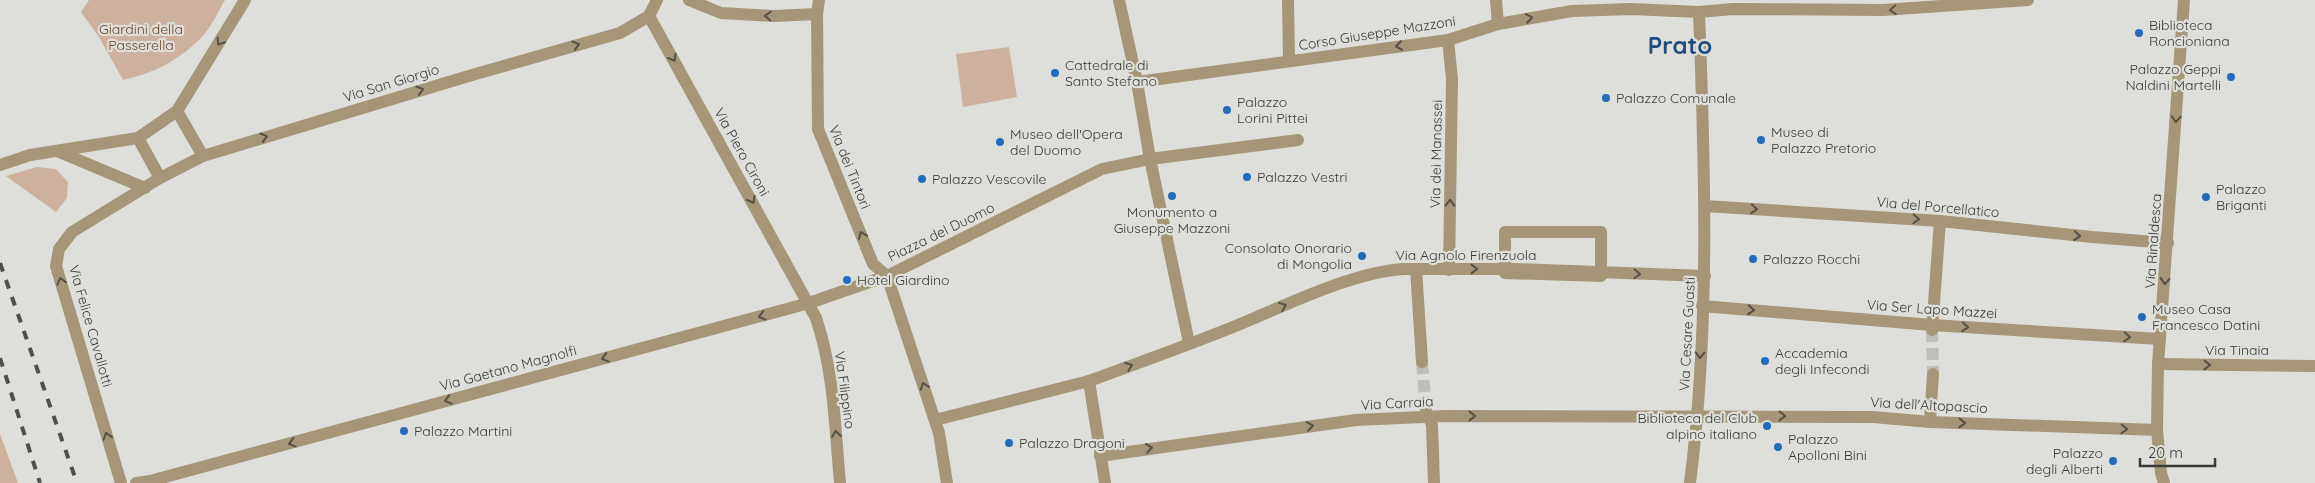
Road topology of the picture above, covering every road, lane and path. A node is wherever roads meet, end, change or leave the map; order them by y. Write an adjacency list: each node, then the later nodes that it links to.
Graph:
1 (246, 0): 18 (street, one-way to 18)
2 (656, 0): 13 (street)
3 (689, 0): 12 (street, one-way to 3)
4 (819, 0): 12 (street, Via dei Tintori)
5 (1119, 0): 17 (street)
6 (1288, 0): 16 (street)
7 (1496, 0): 14 (street)
8 (2028, 0): 10 (street, Corso Giuseppe Mazzoni, one-way to 10)
9 (2184, 0): 29 (street, Via Rinaldesca, one-way to 29)
10 (1730, 5): 11 (street, Corso Giuseppe Mazzoni)
11 (1699, 12): 14 (street, Corso Giuseppe Mazzoni, one-way to 11); 27 (street, Via Cesare Guasti)
12 (817, 14): 34 (street, Via dei Tintori, one-way to 12)
13 (649, 16): 22 (street, Via San Giorgio, one-way to 13); 36 (street, Via Piero Cironi, one-way to 36)
14 (1498, 24): 15 (street, Corso Giuseppe Mazzoni)
15 (1448, 40): 16 (street, Corso Giuseppe Mazzoni, one-way to 16); 32 (street, Via dei Manassei, one-way to 15)
16 (1289, 61): 17 (street, Corso Giuseppe Mazzoni)
17 (1137, 82): 23 (street)
18 (177, 111): 19 (street); 22 (street)
19 (138, 138): 21 (street); 25 (street)
20 (1298, 140): 23 (street, Piazza del Duomo)
21 (57, 151): 24 (street); 26 (street)
22 (203, 156): 25 (street, Via San Giorgio)
23 (1150, 159): 34 (street, Piazza del Duomo); 40 (street)
24 (0, 165)
25 (160, 178): 26 (street, Via San Giorgio)
26 (145, 188): 52 (street, Via Felice Cavallotti, one-way to 26)
27 (1705, 206): 28 (street, Via del Porcellatico, one-way to 28); 35 (street, Via Cesare Guasti)
28 (1940, 221): 29 (street, Via del Porcellatico, one-way to 29); 38 (street)
29 (2168, 243): 39 (street, Via Rinaldesca, one-way to 39)
30 (1416, 269): 32 (street, Via Agnolo Firenzuola); 40 (street, Via Agnolo Firenzuola, one-way to 30); 41 (street)
31 (1506, 269): 32 (street, Via Agnolo Firenzuola, one-way to 31); 33 (street, Via Agnolo Firenzuola); 33 (street)
32 (1449, 270)
33 (1601, 272): 35 (street, one-way to 35)
34 (887, 276): 36 (street, Via Gaetano Magnolfi); 49 (street, Piazza del Duomo, one-way to 34)
35 (1704, 276): 37 (street, Via Cesare Guasti)
36 (809, 303): 53 (street, Via Gaetano Magnolfi, one-way to 53); 54 (street, Via Filippino, one-way to 36)
37 (1702, 306): 38 (street, Via Ser Lapo Mazzei, one-way to 38); 47 (street, Via Cesare Guasti, one-way to 47)
38 (1932, 327): 39 (street, Via Ser Lapo Mazzei, one-way to 39)
39 (2160, 339): 42 (street, Via Rinaldesca)
40 (1189, 343): 45 (street, one-way to 40)
41 (1422, 362)
42 (2158, 364): 43 (street, Via Tinaia, one-way to 43); 50 (street, Via Rinaldesca)
43 (2315, 366)
44 (1933, 374): 48 (street)
45 (1089, 383): 49 (street); 51 (street)
46 (1427, 414): 47 (street, Via Carraia, one-way to 47); 51 (street, Via Carraia, one-way to 46); 57 (street)
47 (1698, 415): 48 (street, Via dell'Altopascio, one-way to 48); 58 (street, Via Cesare Guasti)
48 (1930, 422): 50 (street, Via dell'Altopascio, one-way to 50)
49 (937, 426): 55 (street, Piazza del Duomo)
50 (2157, 430): 59 (street, Via Rinaldesca)
51 (1100, 456): 56 (street)
52 (121, 483)
53 (136, 483)
54 (840, 483)
55 (947, 483)
56 (1104, 483)
57 (1434, 483)
58 (1690, 483)
59 (2164, 483)

